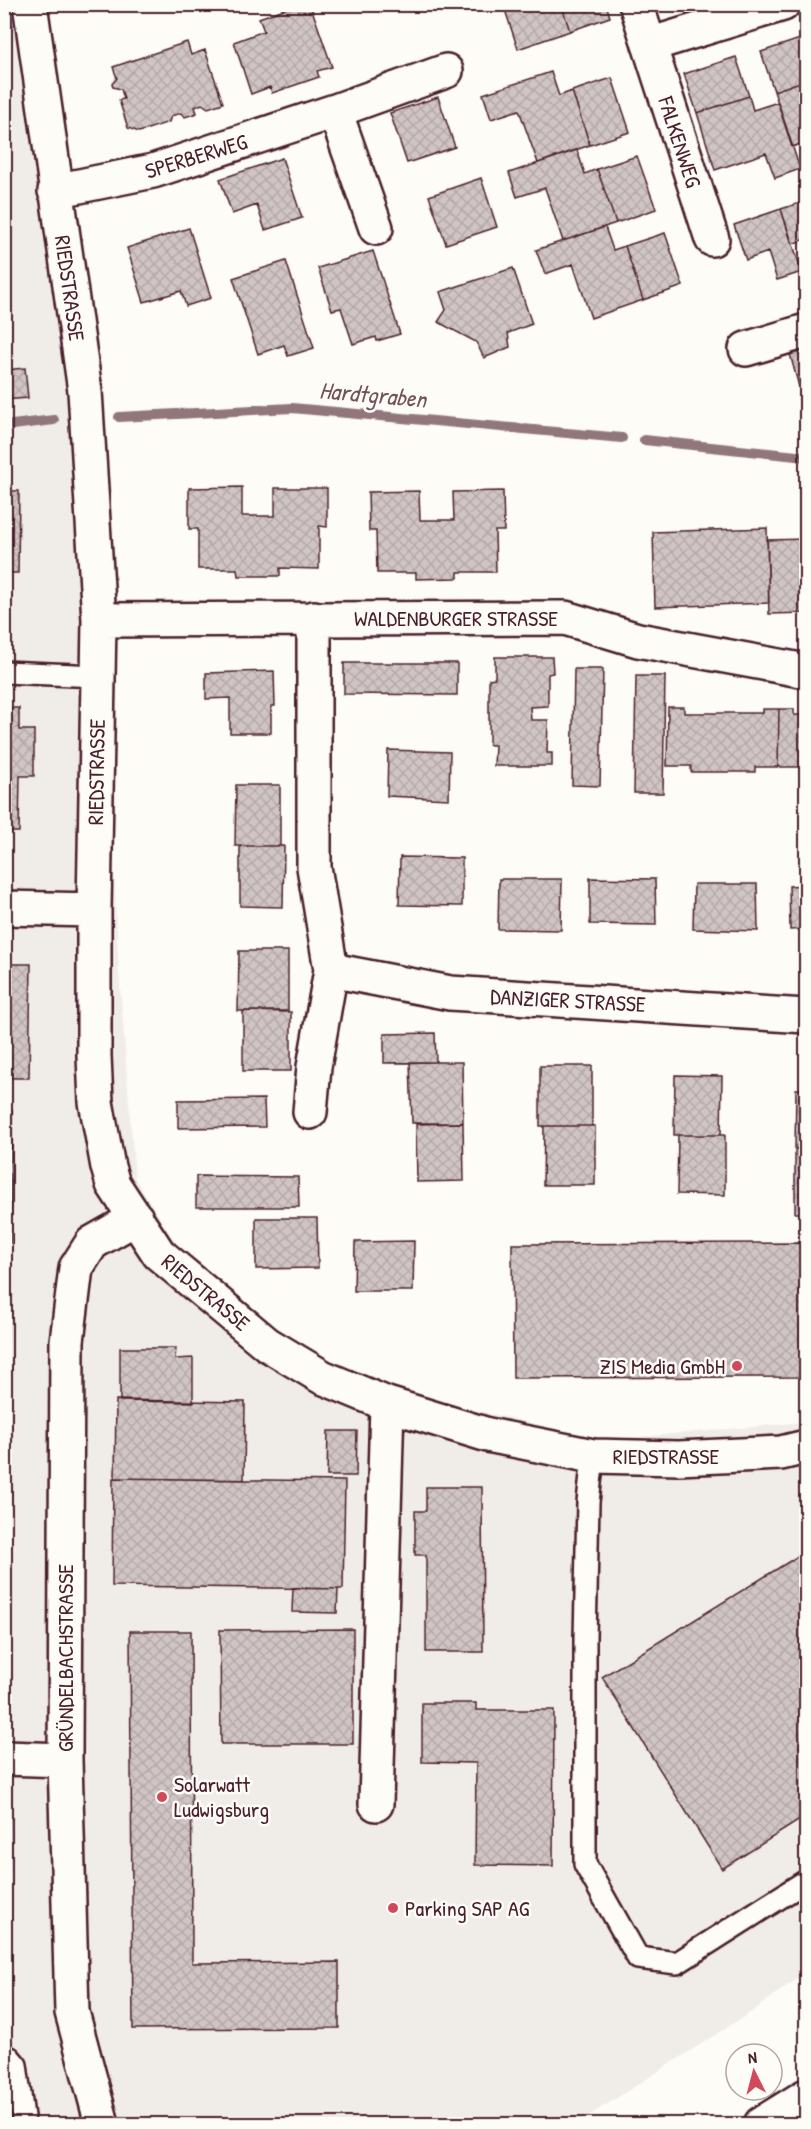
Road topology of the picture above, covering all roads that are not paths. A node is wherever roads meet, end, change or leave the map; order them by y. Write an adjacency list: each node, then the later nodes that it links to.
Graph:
1 (30, 4): 7 (main road, RIEDSTRASSE)
2 (636, 4): 4 (main road, FALKENWEG)
3 (783, 4): 4 (main road)
4 (649, 45): 9 (main road, FALKENWEG)
5 (446, 71): 6 (main road, SPERBERWEG)
6 (335, 111): 7 (main road, SPERBERWEG); 8 (main road)
7 (56, 191): 13 (main road, RIEDSTRASSE)
8 (376, 228)
9 (712, 238)
10 (807, 331): 11 (main road)
11 (746, 349)
12 (314, 618): 13 (main road, WALDENBURGER STRASSE); 14 (main road, WALDENBURGER STRASSE); 19 (main road)
13 (99, 620): 16 (main road, RIEDSTRASSE)
14 (807, 671)
15 (4, 672): 16 (lane)
16 (98, 676): 18 (main road, RIEDSTRASSE)
17 (4, 908): 18 (main road)
18 (94, 910): 22 (main road, RIEDSTRASSE)
19 (331, 970): 20 (main road, DANZIGER STRASSE); 21 (main road)
20 (807, 1016)
21 (310, 1112)
22 (136, 1218): 23 (main road, RIEDSTRASSE); 27 (main road, GRÜNDELBACHSTRASSE)
23 (387, 1404): 25 (main road, RIEDSTRASSE); 28 (main road)
24 (807, 1447): 25 (main road, RIEDSTRASSE)
25 (593, 1456): 29 (lane)
26 (4, 1758): 27 (main road)
27 (65, 1760): 33 (main road, GRÜNDELBACHSTRASSE)
28 (376, 1804)
29 (807, 1881)
30 (4, 2055): 32 (lane)
31 (807, 2096): 34 (main road)
32 (24, 2124)
33 (102, 2124)
34 (761, 2124)

